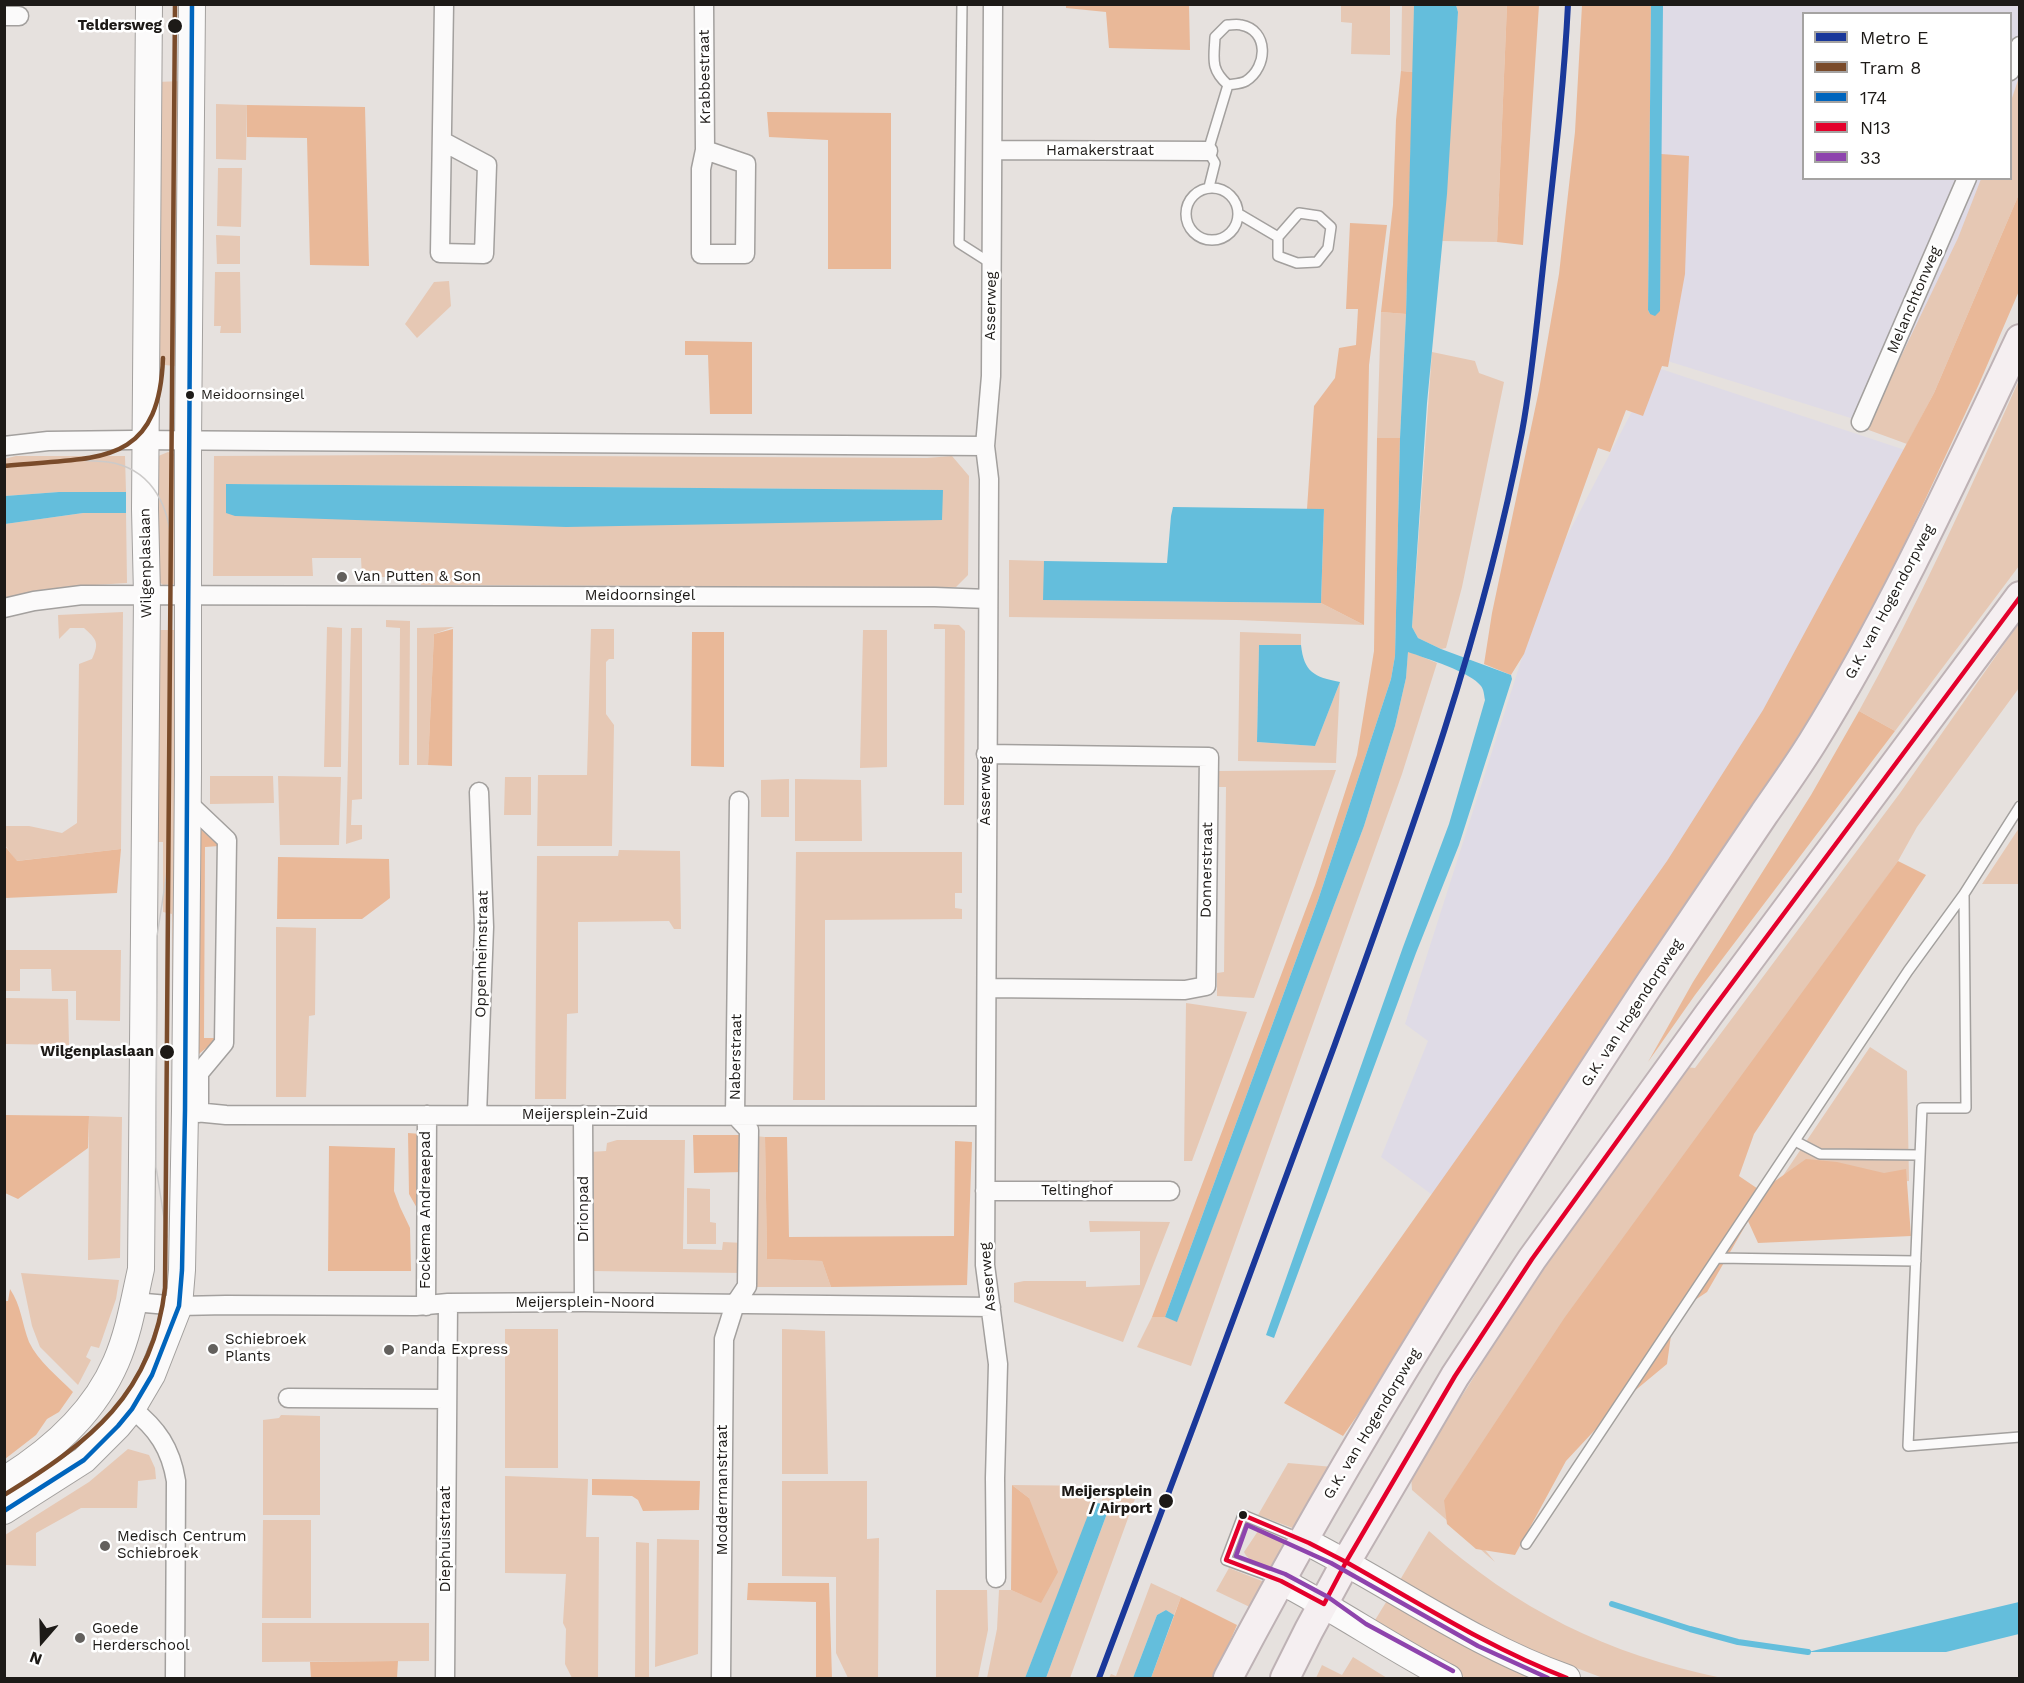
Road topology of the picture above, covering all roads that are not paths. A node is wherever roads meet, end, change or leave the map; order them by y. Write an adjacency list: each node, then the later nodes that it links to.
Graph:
1 (149, 4): 21 (street, Wilgenplaslaan)
2 (192, 4): 22 (street)
3 (444, 4): 10 (street)
4 (704, 4): 11 (street, Krabbestraat)
5 (962, 4): 18 (lane)
6 (993, 4): 12 (street, Asserweg)
7 (2019, 46): 8 (street)
8 (2012, 65)
9 (1228, 85): 9 (lane); 13 (lane)
10 (442, 141): 10 (street)
11 (705, 150): 11 (street, Krabbestraat)
12 (993, 150): 13 (street, Hamakerstraat); 18 (street, Asserweg)
13 (1208, 151): 15 (lane)
14 (1965, 180): 20 (street, Melanchtonweg)
15 (1209, 187): 16 (lane); 16 (lane)
16 (1239, 214): 17 (lane)
17 (1278, 237): 17 (lane)
18 (992, 264): 24 (street, Asserweg)
19 (2019, 339): 62 (main road, G.K. van Hogendorpweg)
20 (1862, 422)
21 (146, 440): 22 (street); 23 (street); 25 (street, Wilgenplaslaan)
22 (188, 441): 24 (street); 26 (street)
23 (4, 446)
24 (985, 446): 28 (street, Asserweg)
25 (147, 595): 26 (street, Meidoornsingel); 29 (street, Meidoornsingel); 49 (street, Wilgenplaslaan)
26 (188, 596): 28 (street, Meidoornsingel); 33 (street)
27 (2019, 596): 64 (main road)
28 (988, 599): 30 (street, Asserweg)
29 (4, 608)
30 (986, 754): 36 (street, Asserweg); 36 (street, Donnerstraat)
31 (479, 792): 39 (street, Oppenheimstraat)
32 (739, 801): 41 (street, Naberstraat)
33 (188, 803): 37 (street); 37 (street)
34 (2019, 806): 35 (lane)
35 (1964, 894): 43 (lane); 44 (lane)
36 (987, 988): 42 (street, Asserweg)
37 (192, 1112): 38 (street, Meijersplein-Zuid); 53 (street)
38 (427, 1115): 39 (street, Meijersplein-Zuid); 54 (street, Fockema Andreaepad)
39 (477, 1115): 40 (street, Meijersplein-Zuid)
40 (584, 1115): 41 (street, Meijersplein-Zuid); 50 (street, Drionpad)
41 (735, 1115): 42 (street, Meijersplein-Zuid); 52 (street, Naberstraat)
42 (985, 1116): 45 (street, Asserweg)
43 (1795, 1141): 44 (lane); 47 (lane)
44 (1920, 1155): 48 (lane)
45 (985, 1191): 46 (street, Teltinghof); 55 (street, Asserweg)
46 (1170, 1191)
47 (1717, 1258): 48 (lane); 63 (lane)
48 (1916, 1262): 59 (lane)
49 (134, 1302): 53 (street); 60 (street, Wilgenplaslaan)
50 (584, 1302): 51 (street, Meijersplein-Noord); 52 (street, Meijersplein-Noord)
51 (448, 1303): 54 (street, Meijersplein-Noord); 57 (street, Diephuisstraat)
52 (735, 1304): 55 (street, Meijersplein-Noord); 70 (street, Moddermanstraat)
53 (179, 1306): 54 (street, Meijersplein-Noord); 58 (street)
54 (426, 1306)
55 (991, 1307): 65 (street, Asserweg)
56 (288, 1398): 57 (street)
57 (447, 1399): 69 (street, Diephuisstraat)
58 (132, 1409): 61 (street); 68 (street)
59 (2019, 1437)
60 (4, 1480)
61 (4, 1511)
62 (1303, 1540): 64 (street); 66 (main road, G.K. van Hogendorpweg); 66 (lane)
63 (1526, 1544)
64 (1346, 1562): 67 (main road); 74 (street)
65 (996, 1578)
66 (1281, 1581): 67 (street); 71 (main road, G.K. van Hogendorpweg)
67 (1324, 1604): 72 (main road); 73 (street)
68 (175, 1678)
69 (445, 1678)
70 (722, 1678)
71 (1228, 1678)
72 (1285, 1678)
73 (1449, 1678)
74 (1567, 1678)

